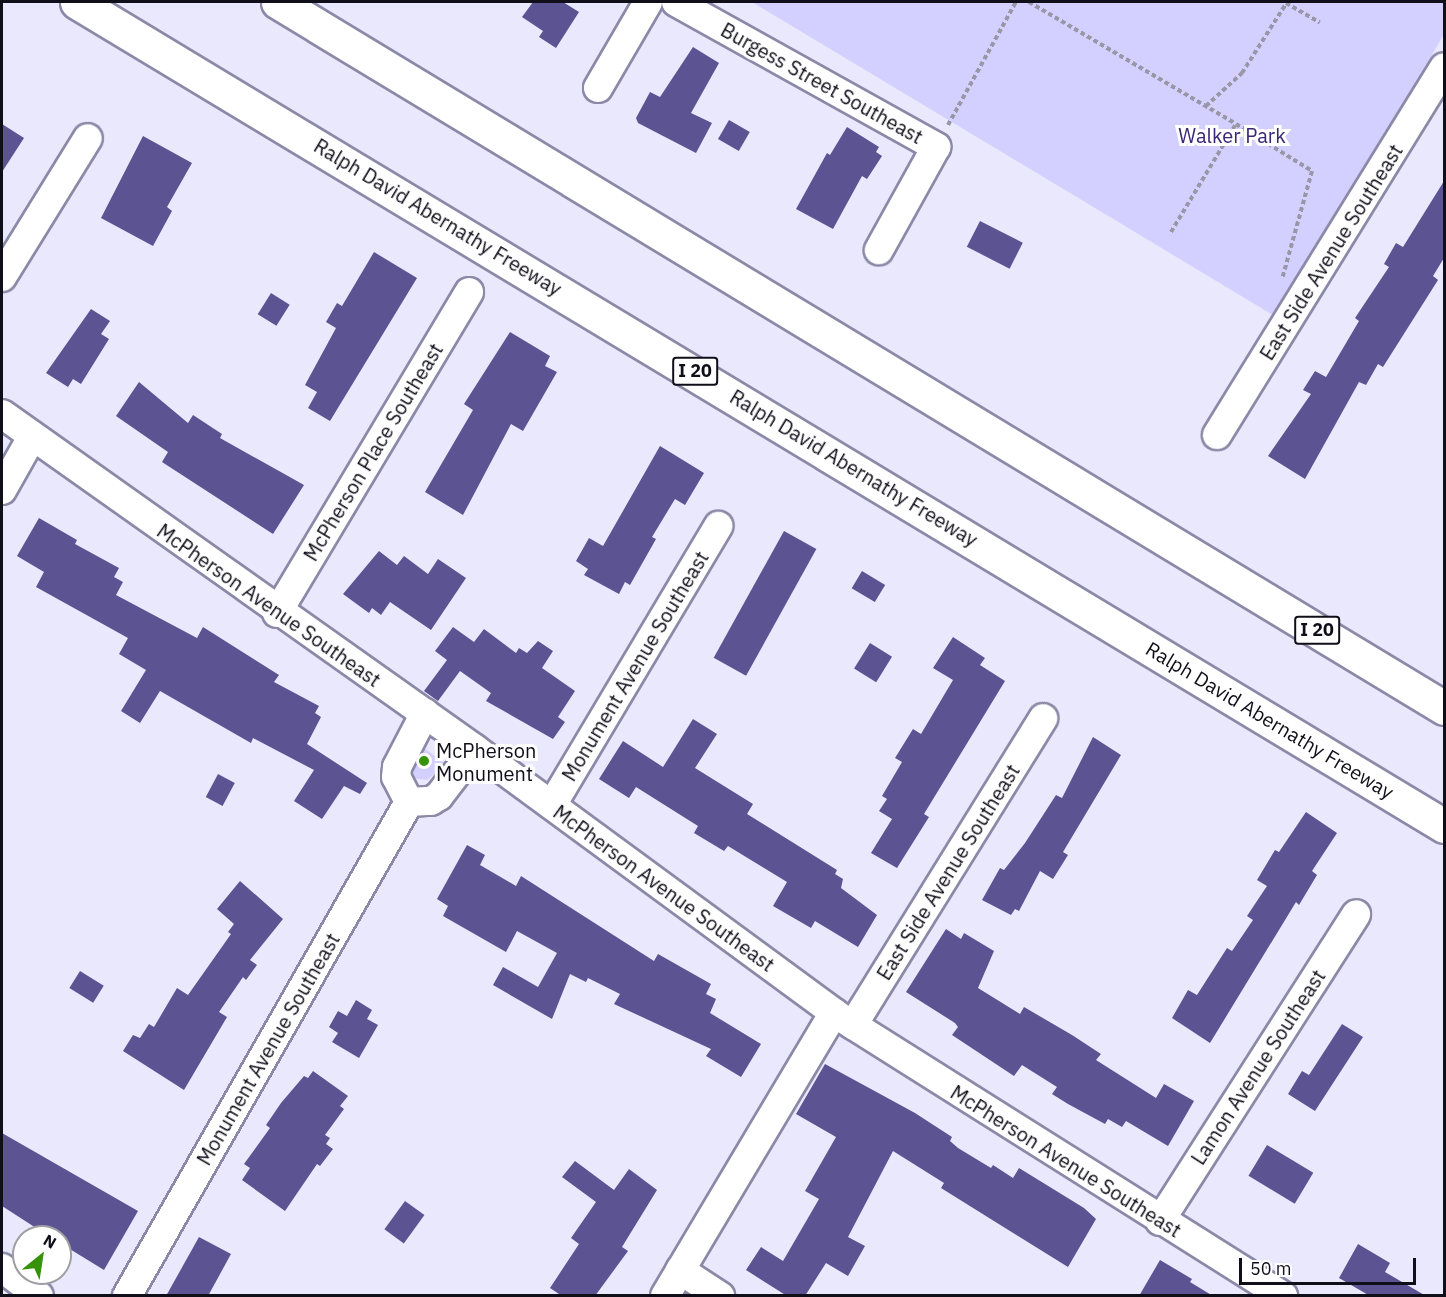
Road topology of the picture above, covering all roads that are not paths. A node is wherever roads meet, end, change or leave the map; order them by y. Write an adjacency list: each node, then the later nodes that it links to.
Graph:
1 (77, 2): 22 (highway, Ralph David Abernathy Freeway / I 20)
2 (278, 2): 16 (highway, I 20)
3 (648, 2): 6 (street)
4 (676, 2): 8 (street, Burgess Street Southeast)
5 (1444, 68): 12 (street, East Side Avenue Southeast)
6 (598, 88)
7 (88, 138): 9 (street)
8 (879, 250)
9 (2, 278)
10 (469, 292): 17 (street, McPherson Place Southeast)
11 (2, 414): 13 (street, McPherson Avenue Southeast)
12 (1217, 435)
13 (32, 436): 14 (street); 17 (street, McPherson Avenue Southeast)
14 (2, 490)
15 (718, 526): 25 (street, Monument Avenue Southeast)
16 (1190, 553): 18 (highway); 19 (highway, I 20)
17 (277, 613): 20 (street, McPherson Avenue Southeast)
18 (1444, 681)
19 (1444, 708)
20 (425, 713): 23 (street, McPherson Avenue Southeast); 24 (street)
21 (1043, 718): 29 (street, East Side Avenue Southeast)
22 (1311, 744): 26 (highway, Ralph David Abernathy Freeway / I 20); 27 (highway)
23 (475, 749): 24 (street); 25 (street, McPherson Avenue Southeast)
24 (409, 802): 34 (street, Monument Avenue Southeast)
25 (552, 805): 29 (street, McPherson Avenue Southeast)
26 (1444, 826)
27 (1444, 845)
28 (1356, 914): 30 (street, Lamon Avenue Southeast)
29 (844, 1019): 30 (street, McPherson Avenue Southeast); 32 (street, East Side Avenue Southeast)
30 (1160, 1221): 37 (street, McPherson Avenue Southeast)
31 (2, 1268): 33 (street)
32 (680, 1270): 35 (street, East Side Avenue Southeast); 36 (street)
33 (39, 1296)
34 (127, 1296)
35 (665, 1296)
36 (720, 1296)
37 (1283, 1296)

